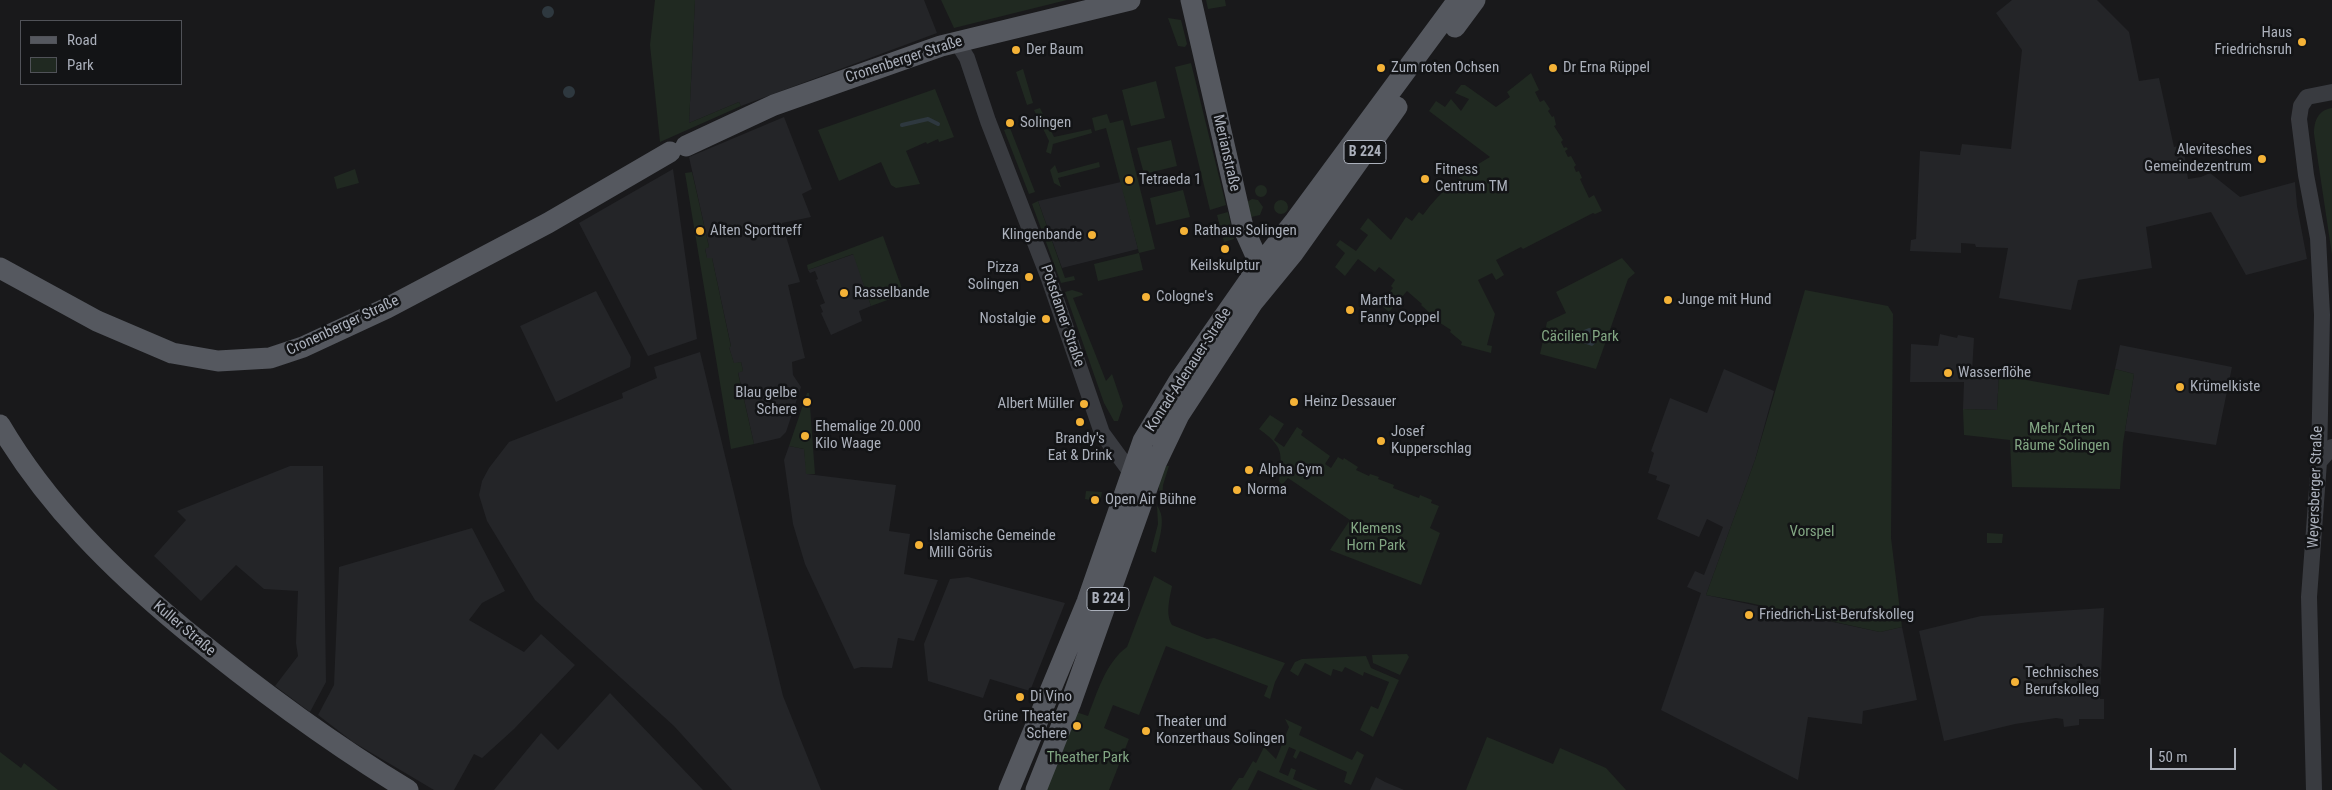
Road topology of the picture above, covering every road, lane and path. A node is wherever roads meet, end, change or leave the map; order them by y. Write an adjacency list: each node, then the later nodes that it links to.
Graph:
1 (1130, 0): 5 (main road, Cronenberger Straße)
2 (1192, 0): 7 (main road, Merianstraße)
3 (1458, 0): 7 (main road, Konrad-Adenauer-Straße / B 224)
4 (1475, 0): 9 (main road, Konrad-Adenauer-Straße / B 224)
5 (957, 42): 8 (main road, Cronenberger Straße); 14 (street, Potsdamer Straße)
6 (2332, 92): 10 (street, Weyersberger Straße)
7 (1260, 265): 9 (main road); 14 (main road, Konrad-Adenauer-Straße / B 224)
8 (0, 268)
9 (1253, 302): 17 (main road, Konrad-Adenauer-Straße / B 224)
10 (2326, 394): 13 (street, Weyersberger Straße)
11 (0, 425): 15 (main road, Kuller Straße)
12 (2332, 447): 13 (street)
13 (2319, 462): 18 (street, Weyersberger Straße)
14 (1132, 474): 16 (main road, Konrad-Adenauer-Straße / B 224)
15 (408, 790)
16 (1009, 790)
17 (1036, 790)
18 (2314, 790)

